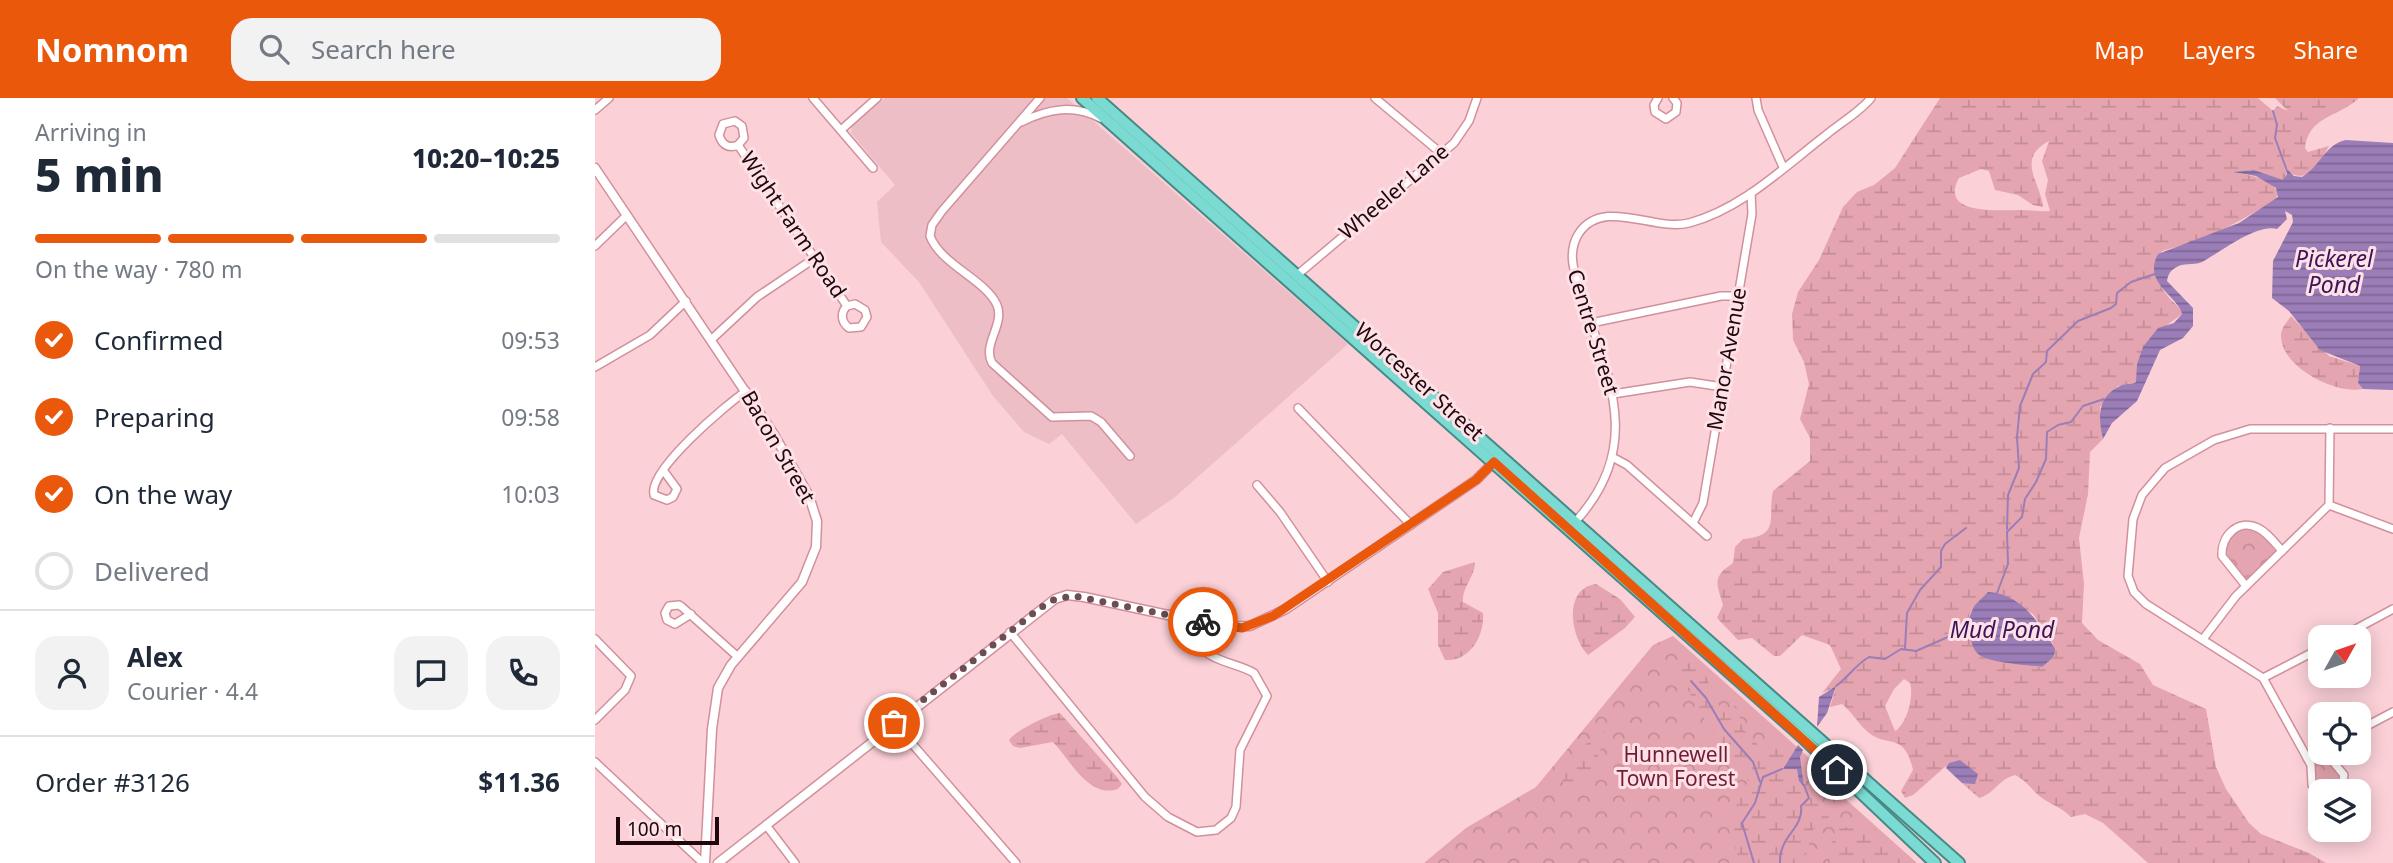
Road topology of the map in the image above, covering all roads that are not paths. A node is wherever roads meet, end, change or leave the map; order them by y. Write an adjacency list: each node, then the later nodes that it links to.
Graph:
1 (610, 98): 13 (street)
2 (813, 98): 16 (street)
3 (877, 98): 16 (street)
4 (1040, 98): 14 (street)
5 (1082, 98): 15 (highway, Worcester Street)
6 (1097, 98): 26 (highway, Worcester Street)
7 (1375, 98): 18 (street)
8 (1477, 98): 18 (street, Wheeler Lane)
9 (1673, 98): 12 (street)
10 (1756, 98): 20 (street)
11 (1871, 98): 20 (street, Centre Street)
12 (1656, 99)
13 (595, 110)
14 (1018, 124): 15 (street); 39 (street)
15 (1112, 125): 41 (highway, Worcester Street)
16 (841, 130): 19 (street)
17 (739, 145): 25 (street, Wight Farm Road)
18 (1442, 154): 26 (street, Wheeler Lane)
19 (873, 167)
20 (1783, 167): 22 (street, Centre Street)
21 (595, 168): 23 (street, Bacon Street)
22 (1751, 193): 27 (street, Manor Avenue); 30 (street, Centre Street)
23 (627, 215): 24 (street); 28 (street, Bacon Street)
24 (595, 246)
25 (815, 258): 29 (street, Wight Farm Road); 31 (street)
26 (1296, 276): 45 (highway, Worcester Street)
27 (1738, 296): 30 (street); 33 (street, Manor Avenue)
28 (686, 302): 31 (street, Bacon Street); 32 (street)
29 (847, 306)
30 (1591, 323): 35 (street, Centre Street)
31 (712, 339): 34 (street, Bacon Street)
32 (595, 367)
33 (1723, 387): 35 (street); 46 (street, Manor Avenue)
34 (746, 391): 42 (street); 61 (street, Bacon Street)
35 (1613, 394): 40 (street, Centre Street)
36 (1298, 408): 47 (street)
37 (2330, 428): 38 (street); 44 (street); 59 (street)
38 (2393, 429)
39 (1130, 456)
40 (1613, 458): 45 (street, Centre Street); 46 (street)
41 (1494, 462): 47 (street); 77 (highway, Worcester Street)
42 (663, 470)
43 (1257, 485): 51 (street)
44 (2329, 505): 48 (street); 50 (street)
45 (1576, 521): 78 (highway, Worcester Street)
46 (1693, 523): 49 (street)
47 (1411, 525): 51 (street)
48 (2393, 529)
49 (1707, 536)
50 (2282, 551): 52 (street); 52 (street)
51 (1328, 582): 55 (street)
52 (2246, 586): 59 (street)
53 (2393, 610): 56 (street)
54 (691, 614): 61 (street)
55 (1193, 621): 57 (street); 57 (street)
56 (2364, 625)
57 (1010, 632): 65 (street)
58 (595, 639): 64 (street)
59 (2203, 639): 62 (street)
60 (2308, 655): 62 (street)
61 (738, 657): 73 (street, Bacon Street)
62 (2263, 678): 67 (street)
63 (2393, 712): 66 (street)
64 (595, 720)
65 (894, 723): 72 (street); 76 (street)
66 (2371, 724)
67 (2307, 758): 70 (street)
68 (595, 762): 73 (street)
69 (2335, 765): 71 (street)
70 (2312, 779)
71 (2343, 779)
72 (766, 825): 74 (street); 75 (street)
73 (704, 863)
74 (718, 863)
75 (795, 863)
76 (1016, 863)
77 (1935, 863)
78 (1959, 863)

